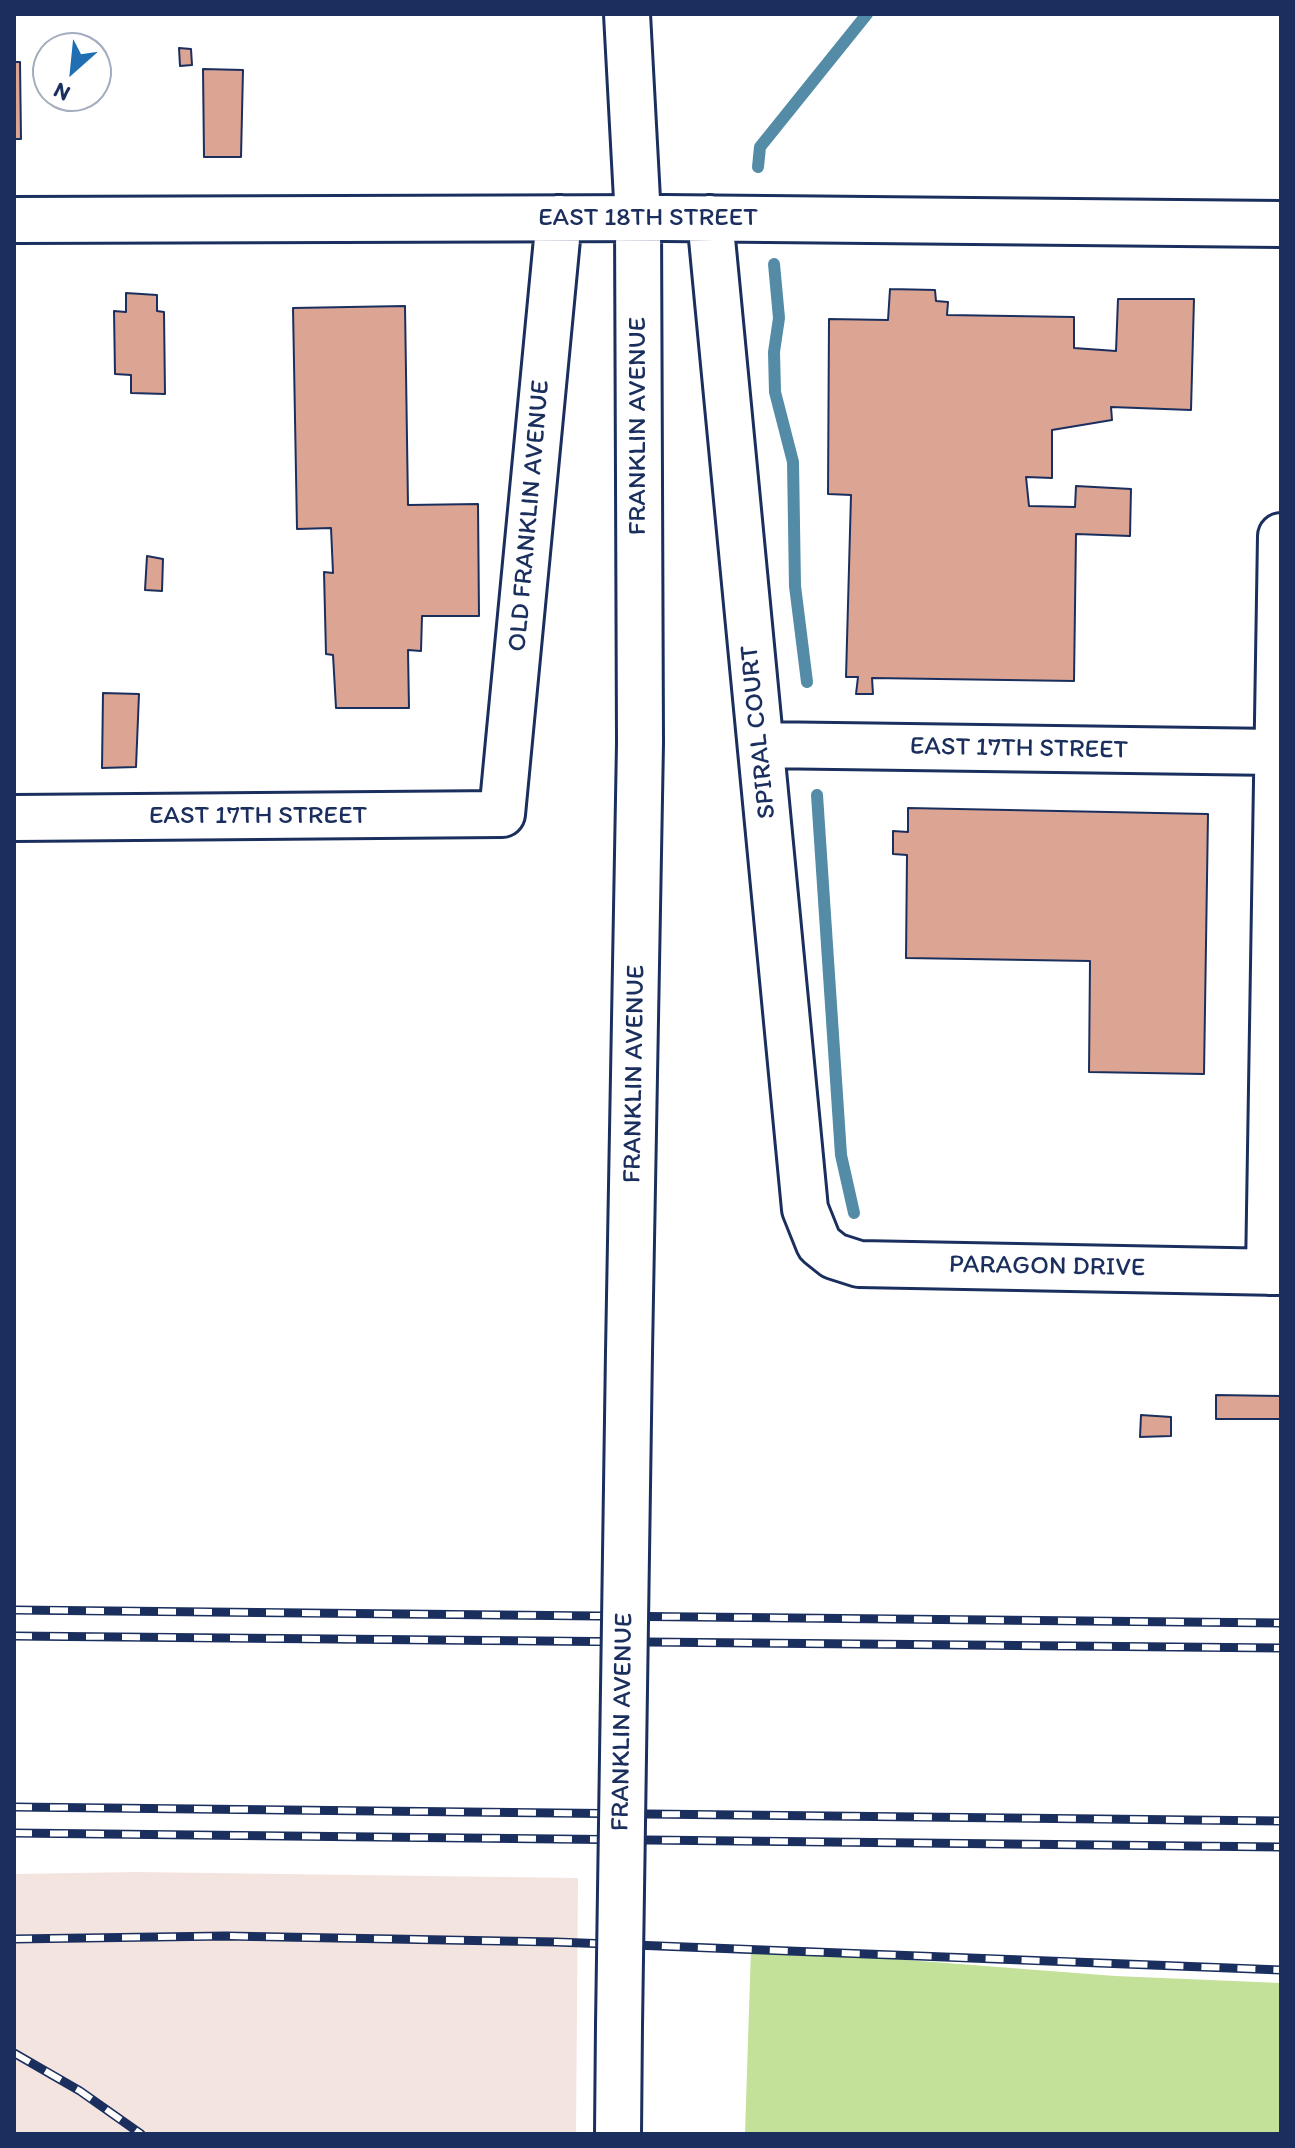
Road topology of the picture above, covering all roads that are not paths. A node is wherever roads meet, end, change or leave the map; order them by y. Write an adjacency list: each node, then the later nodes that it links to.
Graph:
1 (627, 14): 3 (street, FRANKLIN AVENUE)
2 (559, 218): 3 (street, EAST 18TH STREET); 5 (street, EAST 18TH STREET); 10 (street, OLD FRANKLIN AVENUE)
3 (638, 218): 4 (street, EAST 18TH STREET); 14 (street, FRANKLIN AVENUE, bridge)
4 (710, 218): 6 (street, EAST 18TH STREET); 8 (street, SPIRAL COURT)
5 (14, 220)
6 (1281, 224)
7 (1281, 536): 9 (street)
8 (761, 745): 9 (street, EAST 17TH STREET); 12 (street, SPIRAL COURT)
9 (1277, 752): 13 (street)
10 (502, 814): 11 (street, EAST 17TH STREET)
11 (14, 818)
12 (819, 1244): 13 (street, PARAGON DRIVE)
13 (1275, 1272)
14 (618, 2134)

